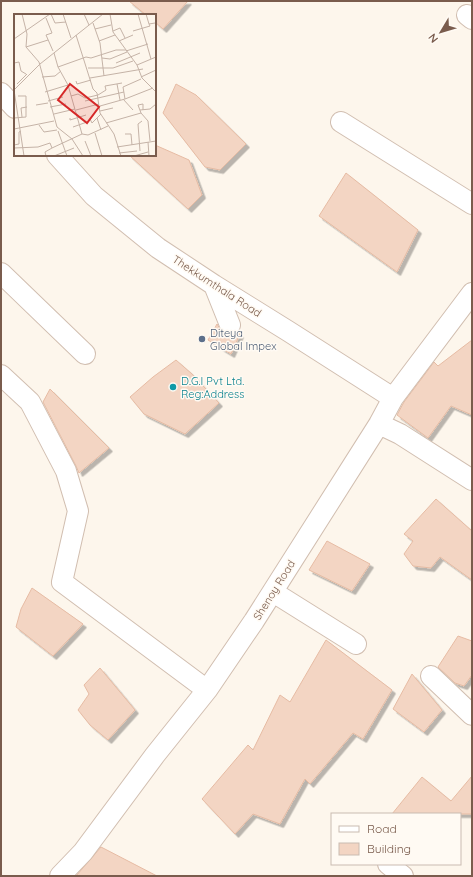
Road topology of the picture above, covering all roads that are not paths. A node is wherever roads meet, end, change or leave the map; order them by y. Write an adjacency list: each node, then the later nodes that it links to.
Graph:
1 (1, 93): 2 (street)
2 (14, 107)
3 (341, 122): 5 (street)
4 (58, 156): 7 (street, Thekkumthala Road)
5 (472, 204)
6 (1, 273): 10 (street)
7 (214, 285): 9 (street); 12 (street, Thekkumthala Road)
8 (472, 293): 12 (street, Shenoy Road)
9 (230, 325)
10 (85, 354)
11 (1, 375): 18 (street)
12 (393, 398): 13 (street, Shenoy Road)
13 (379, 424): 14 (street); 15 (street, Shenoy Road)
14 (472, 480)
15 (273, 592): 16 (street); 18 (street, Shenoy Road)
16 (356, 644)
17 (432, 676): 19 (street)
18 (207, 690): 21 (street, Shenoy Road)
19 (472, 715)
20 (389, 865): 22 (street)
21 (60, 876)
22 (403, 876)

